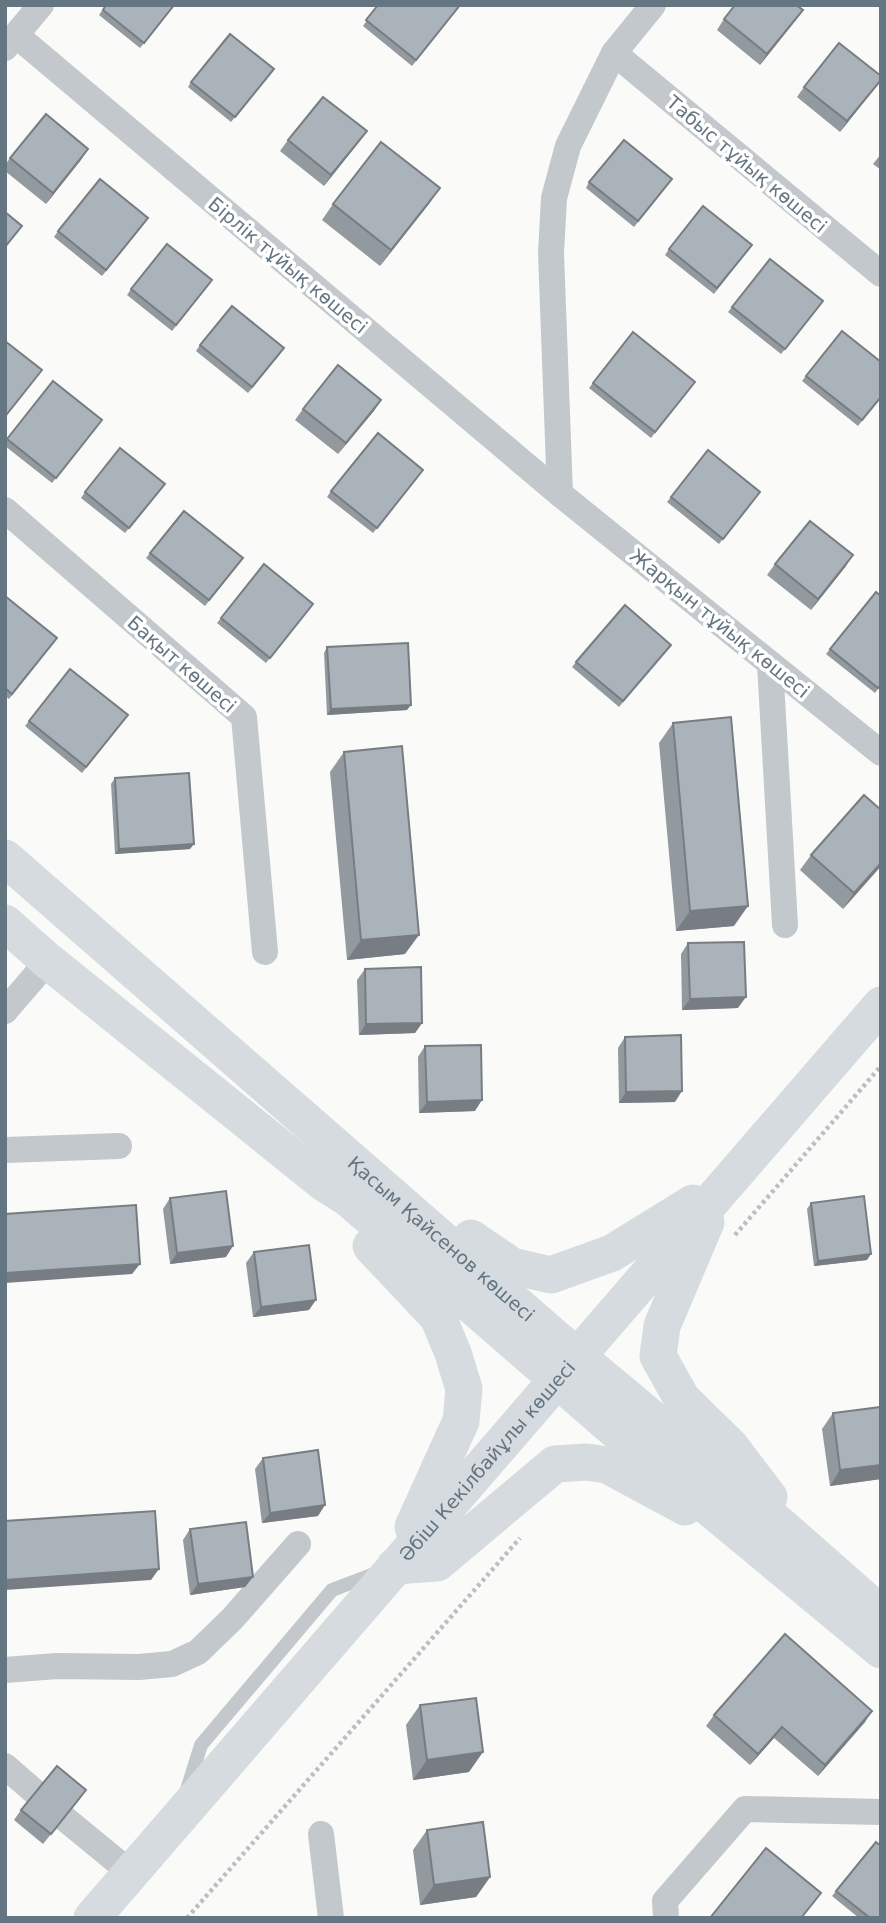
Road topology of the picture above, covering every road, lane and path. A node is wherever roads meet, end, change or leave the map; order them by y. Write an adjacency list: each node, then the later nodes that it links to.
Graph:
1 (41, 5): 3 (street)
2 (653, 5): 4 (street)
3 (10, 42): 6 (street, Бірлік тұйық көшесі)
4 (614, 53): 5 (street, Табыс тұйық көшесі); 6 (street)
5 (881, 274)
6 (560, 494): 8 (street, Жарқын тұйық көшесі)
7 (5, 510): 13 (street, Бақыт көшесі)
8 (770, 664): 9 (street, Жарқын тұйық көшесі); 12 (street)
9 (881, 753)
10 (5, 858): 19 (street, Қасым Қайсенов көшесі)
11 (5, 923): 14 (street, Қасым Қайсенов көшесі)
12 (785, 925)
13 (265, 952)
14 (48, 961): 16 (street); 20 (street, Қасым Қайсенов көшесі)
15 (881, 1004): 21 (street, Әбіш Кекілбайұлы көшесі)
16 (5, 1011)
17 (119, 1146): 18 (street)
18 (5, 1150)
19 (358, 1166): 21 (street); 22 (street, Қасым Қайсенов көшесі)
20 (324, 1183): 22 (street, Қасым Қайсенов көшесі); 25 (street)
21 (724, 1184): 22 (street, Әбіш Кекілбайұлы көшесі); 23 (street)
22 (567, 1366): 23 (street, Қасым Қайсенов көшесі); 25 (street, Әбіш Кекілбайұлы көшесі)
23 (764, 1532): 25 (street); 26 (street, Қасым Қайсенов көшесі); 27 (street, Қасым Қайсенов көшесі)
24 (298, 1544): 28 (street)
25 (395, 1566): 34 (street, Әбіш Кекілбайұлы көшесі)
26 (881, 1614)
27 (881, 1650)
28 (5, 1670)
29 (5, 1766): 30 (street)
30 (36, 1793)
31 (881, 1812): 37 (street)
32 (64, 1818): 34 (street)
33 (321, 1834): 36 (street)
34 (131, 1873): 35 (street, Әбіш Кекілбайұлы көшесі)
35 (92, 1918)
36 (331, 1918)
37 (666, 1918)

